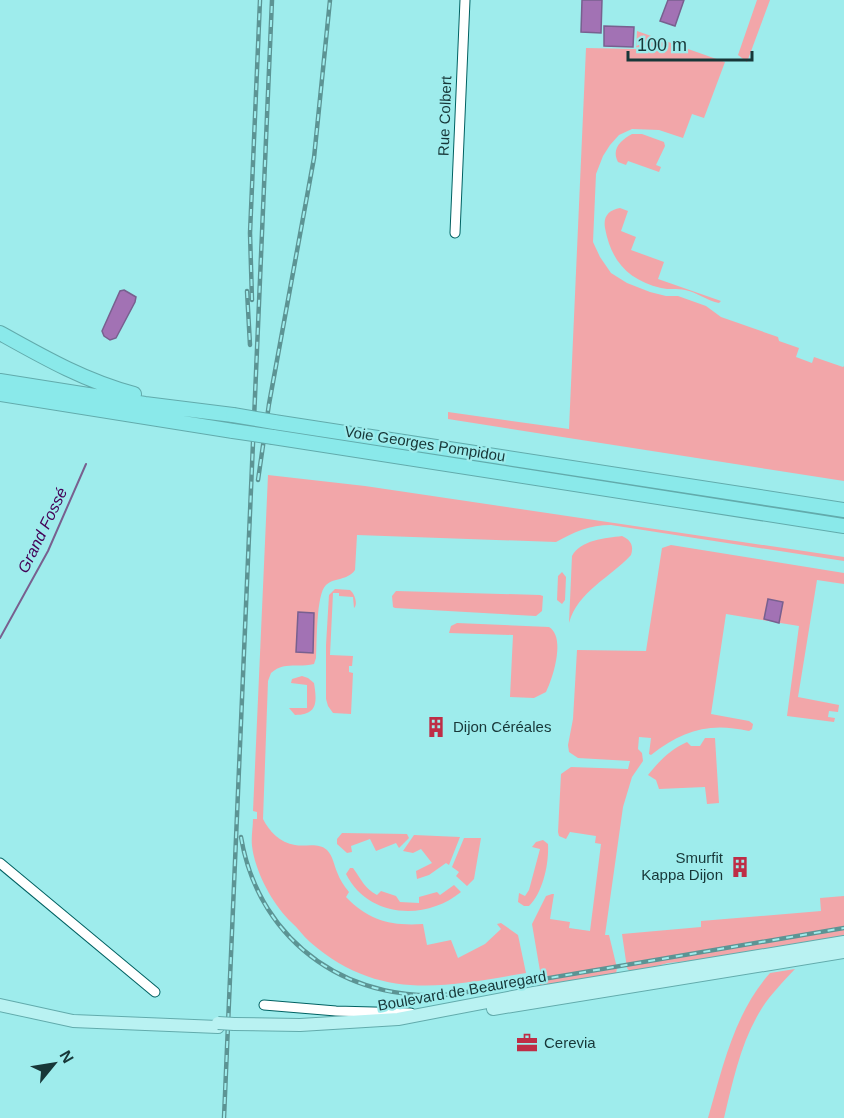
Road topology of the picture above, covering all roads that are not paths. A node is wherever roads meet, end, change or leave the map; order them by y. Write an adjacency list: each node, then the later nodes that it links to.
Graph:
1 (465, 0): 2 (street, Rue Colbert)
2 (455, 233)
3 (0, 333): 6 (highway)
4 (0, 381): 6 (highway, Voie Georges Pompidou)
5 (0, 394): 8 (highway, Voie Georges Pompidou, bridge)
6 (212, 412): 7 (highway, Voie Georges Pompidou, bridge)
7 (844, 510)
8 (844, 526)
9 (0, 864): 12 (street)
10 (844, 942): 17 (main road, Boulevard de Beauregard)
11 (844, 952): 18 (main road, Boulevard de Beauregard)
12 (155, 992)
13 (0, 999): 16 (main road)
14 (0, 1005): 16 (main road)
15 (264, 1005): 17 (street)
16 (47, 1014): 18 (main road, Boulevard de Beauregard, bridge)
17 (432, 1014): 18 (main road, Boulevard de Beauregard)
18 (235, 1026)

